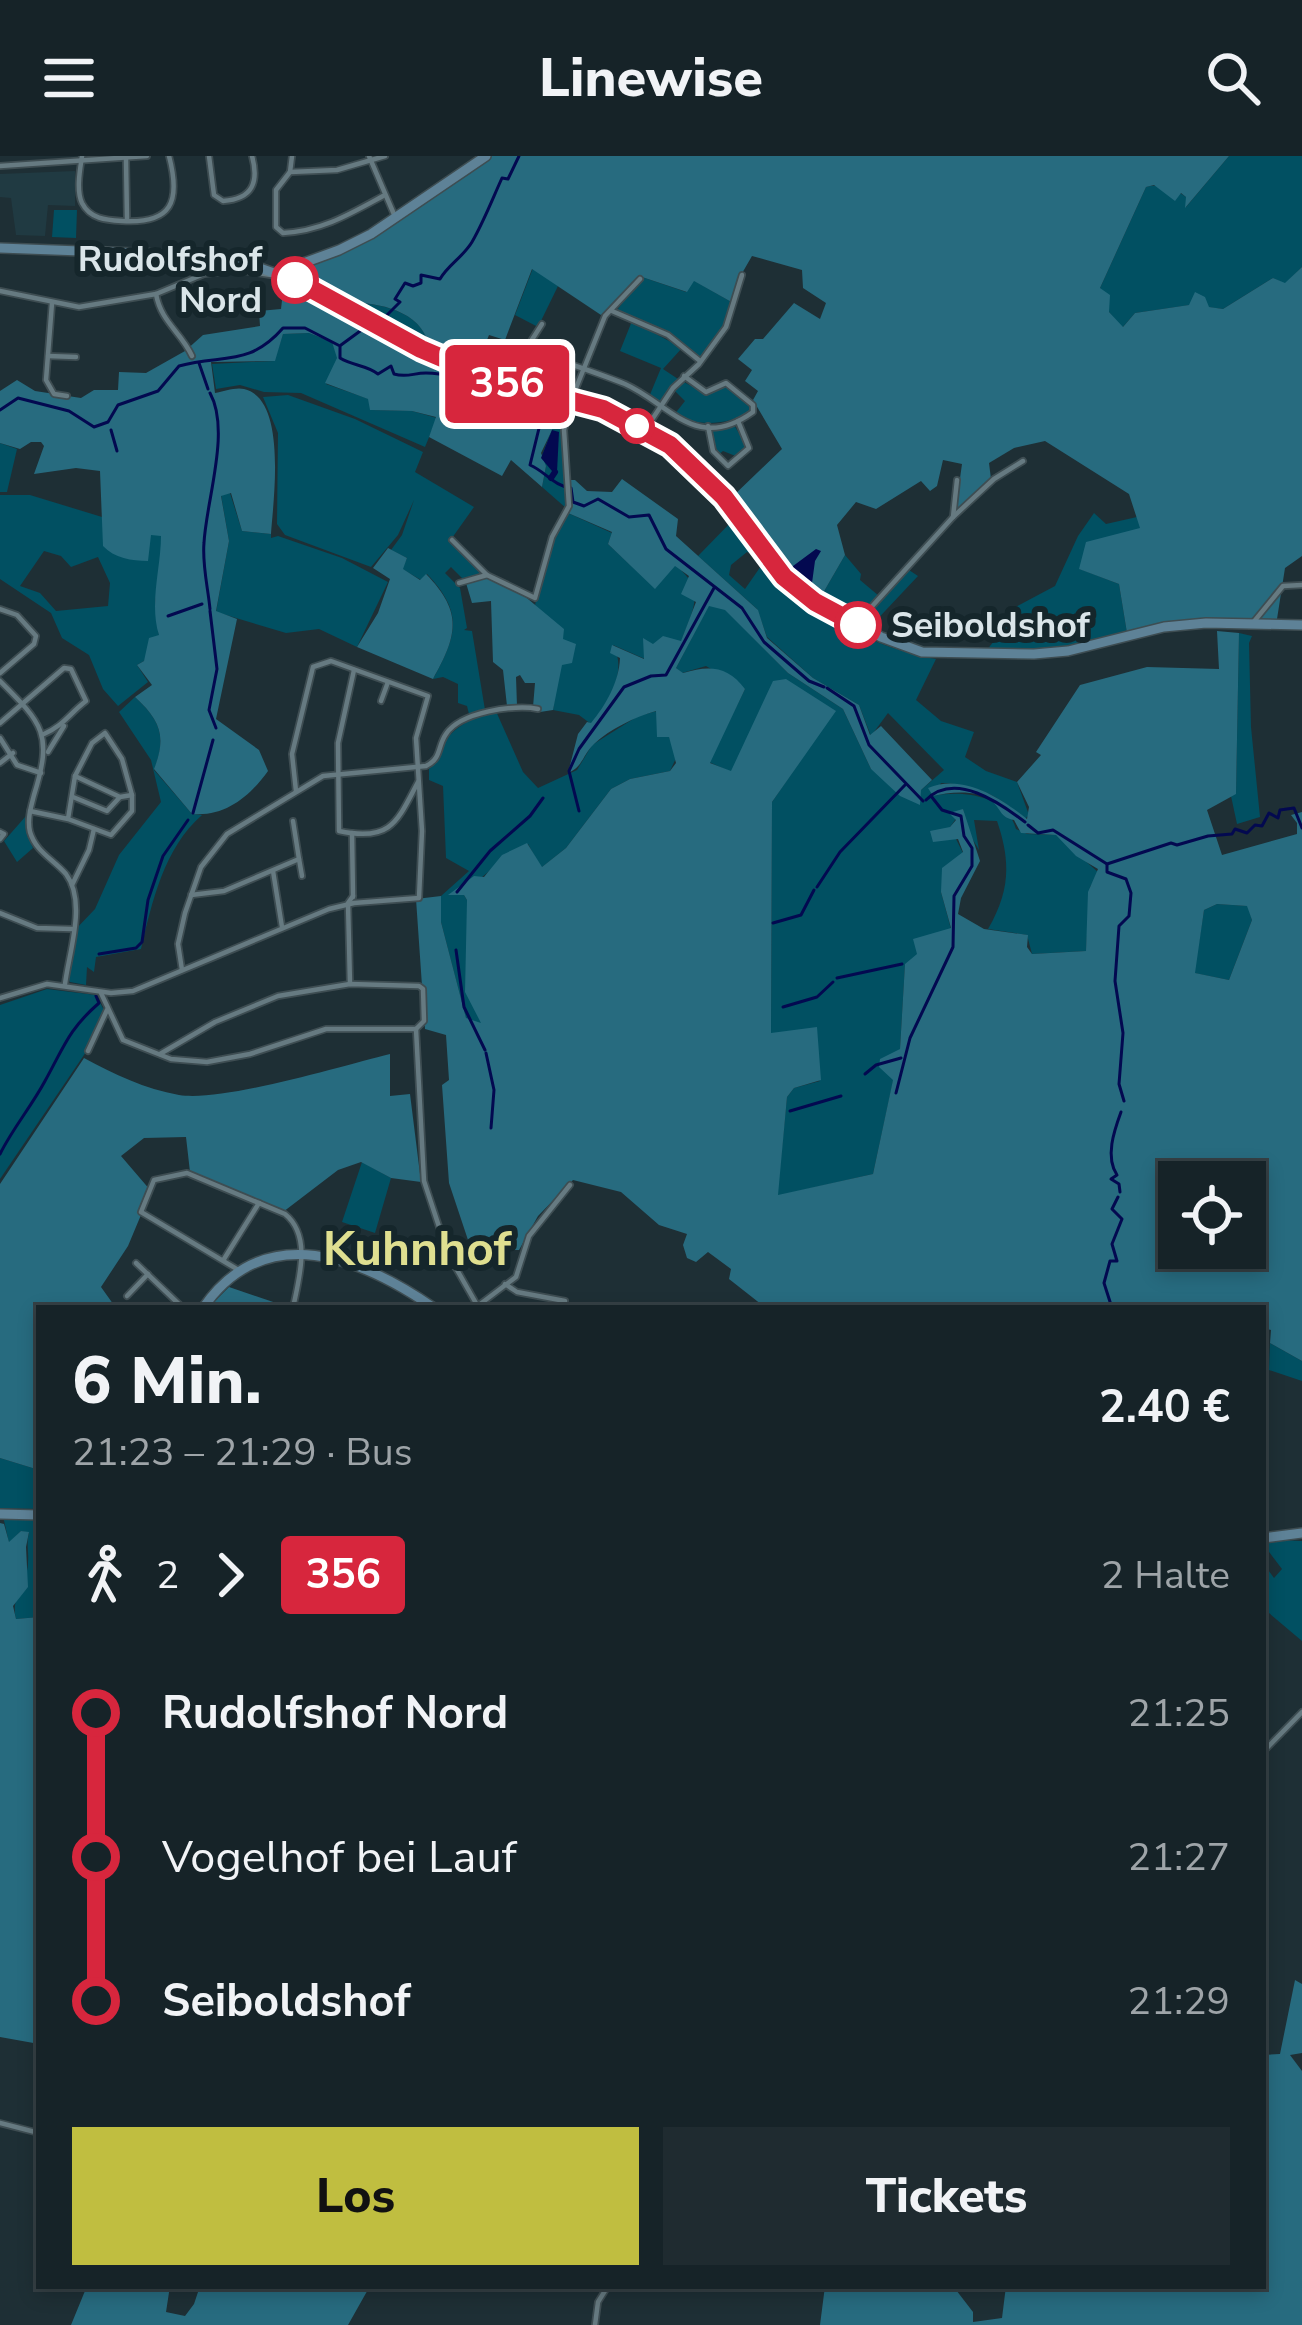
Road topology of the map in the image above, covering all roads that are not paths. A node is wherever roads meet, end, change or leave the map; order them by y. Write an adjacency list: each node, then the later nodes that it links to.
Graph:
1 (147, 156): 9 (street)
2 (170, 156): 15 (street)
3 (209, 156): 4 (street)
4 (252, 156)
5 (292, 156): 12 (street)
6 (385, 156): 10 (street)
7 (486, 156): 14 (main road)
8 (81, 159): 9 (street); 11 (street); 15 (street)
9 (126, 159): 15 (street)
10 (370, 159): 12 (street); 13 (street)
11 (0, 166)
12 (290, 172): 13 (street)
13 (383, 196): 14 (street)
14 (396, 219): 17 (main road)
15 (128, 221)
16 (0, 248): 17 (main road)
17 (276, 273): 21 (street); 32 (main road)
18 (742, 275): 28 (street)
19 (640, 280): 23 (street)
20 (0, 291): 22 (street)
21 (156, 294): 22 (street); 26 (street)
22 (52, 303): 25 (street)
23 (612, 311): 28 (street); 29 (street)
24 (542, 324): 29 (street)
25 (48, 356): 27 (street); 31 (street)
26 (192, 356)
27 (76, 357)
28 (700, 362): 30 (street)
29 (583, 369): 32 (street); 33 (street)
30 (684, 376): 33 (street); 34 (street)
31 (67, 396)
32 (572, 398): 36 (main road); 41 (street)
33 (660, 408): 35 (street); 36 (street)
34 (738, 421): 35 (street); 35 (street)
35 (708, 426)
36 (645, 430): 45 (main road)
37 (1023, 460): 39 (street)
38 (957, 480): 39 (street)
39 (953, 517): 45 (street)
40 (452, 540): 41 (street)
41 (487, 575): 42 (street)
42 (459, 583)
43 (1302, 585): 46 (street)
44 (0, 609): 49 (street)
45 (856, 624): 46 (main road)
46 (1252, 624): 47 (main road)
47 (1302, 625)
48 (355, 670): 50 (street); 66 (street); 70 (street)
49 (0, 677): 52 (street)
50 (388, 682): 51 (street); 65 (street)
51 (381, 701)
52 (21, 702): 54 (street); 56 (street); 58 (street)
53 (538, 709): 65 (street)
54 (0, 723)
55 (100, 724): 57 (street)
56 (64, 726): 58 (street); 63 (street)
57 (105, 733): 60 (street); 61 (street)
58 (44, 734): 63 (street)
59 (0, 738): 62 (street)
60 (95, 741): 61 (street); 68 (street)
61 (111, 744): 71 (street)
62 (13, 753): 64 (street); 67 (street)
63 (46, 755): 67 (street)
64 (0, 764)
65 (416, 767): 66 (street); 69 (street)
66 (337, 772): 70 (street); 78 (street)
67 (41, 773): 74 (street)
68 (75, 776): 72 (street); 73 (street)
69 (418, 782): 78 (street); 84 (street)
70 (296, 791): 83 (street)
71 (132, 795): 73 (street); 77 (street)
72 (73, 797): 73 (street); 75 (street)
73 (120, 797)
74 (29, 811): 75 (street); 82 (street)
75 (68, 818): 77 (street)
76 (293, 821): 79 (street)
77 (94, 829): 82 (street)
78 (352, 833): 84 (street)
79 (299, 860): 80 (street); 81 (street)
80 (273, 871): 83 (street); 86 (street)
81 (302, 877)
82 (72, 885): 87 (street)
83 (190, 896): 88 (street)
84 (352, 901): 88 (street); 90 (street)
85 (0, 913): 87 (street)
86 (282, 927)
87 (72, 929): 89 (street)
88 (182, 970): 91 (street)
89 (65, 984): 91 (street); 92 (street)
90 (350, 984): 94 (street); 96 (street)
91 (100, 992): 93 (street)
92 (0, 998)
93 (107, 1010): 95 (street); 96 (street)
94 (416, 1029): 96 (street); 111 (street)
95 (88, 1051)
96 (160, 1054)
97 (571, 1185): 104 (street)
98 (259, 1203): 99 (street); 100 (street); 100 (street)
99 (304, 1254): 102 (main road); 109 (street); 110 (main road)
100 (224, 1261): 102 (street)
101 (136, 1263): 103 (street)
102 (240, 1271): 108 (main road)
103 (148, 1274): 105 (street); 107 (street)
104 (505, 1284): 106 (street); 112 (street)
105 (127, 1296)
106 (565, 1300)
107 (180, 1305)
108 (206, 1305)
109 (294, 1305)
110 (425, 1305)
111 (475, 1305)
112 (477, 1305)
113 (0, 1514): 114 (main road)
114 (36, 1515)
115 (1302, 1533): 116 (main road)
116 (1266, 1538)
117 (1302, 1712): 118 (street)
118 (1266, 1749)
119 (0, 2123): 120 (street)
120 (36, 2132)
121 (606, 2289): 122 (street)
122 (595, 2325)

